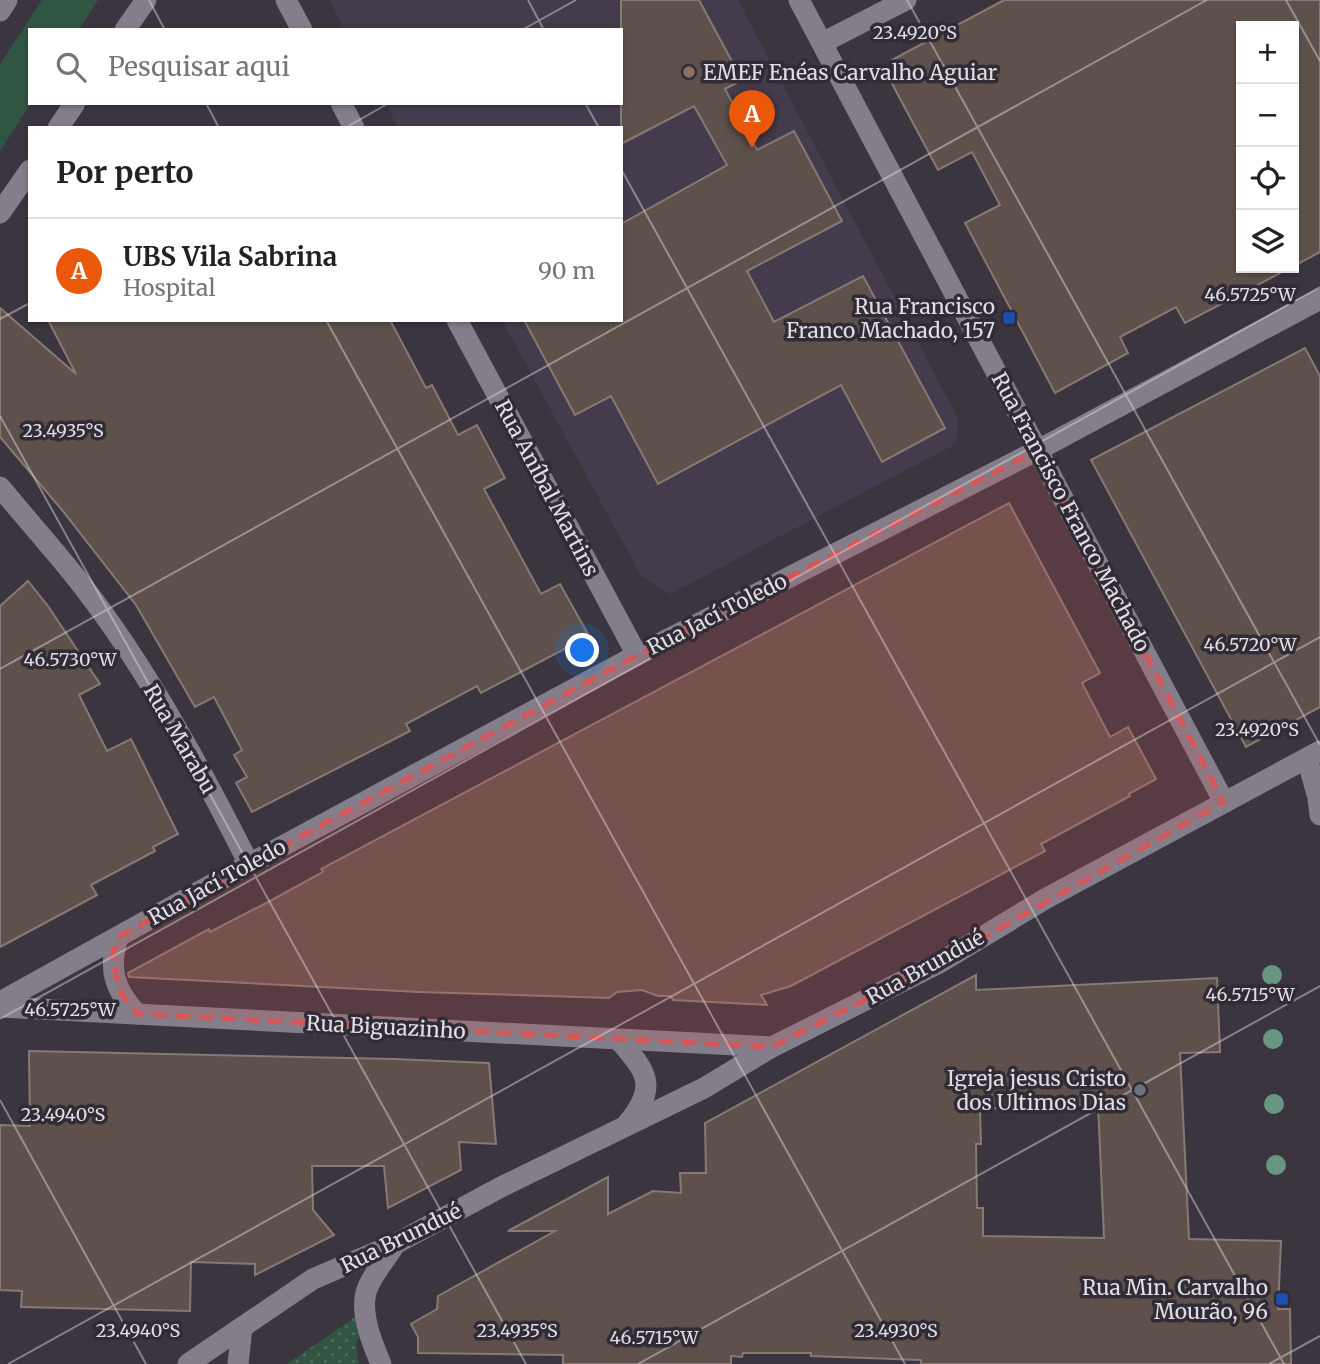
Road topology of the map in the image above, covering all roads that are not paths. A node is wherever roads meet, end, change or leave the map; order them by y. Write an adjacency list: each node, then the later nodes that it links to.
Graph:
1 (7, 0): 6 (street)
2 (146, 0): 7 (street)
3 (286, 0): 8 (street)
4 (799, 0): 9 (street, Rua Francisco Franco Machado)
5 (906, 0): 9 (street)
6 (0, 12)
7 (126, 28)
8 (301, 28)
9 (822, 43): 18 (street, Rua Francisco Franco Machado)
10 (74, 105): 12 (street)
11 (342, 105): 13 (street)
12 (59, 126)
13 (353, 126)
14 (28, 173): 15 (street)
15 (0, 213)
16 (1320, 299): 18 (street, Rua Jací Toledo)
17 (458, 322): 20 (street, Rua Aníbal Martins)
18 (1038, 450): 20 (street, Rua Jací Toledo); 22 (street, Rua Francisco Franco Machado)
19 (0, 487): 24 (street, Rua Marabu)
20 (637, 655): 24 (street, Rua Jací Toledo)
21 (1313, 755): 22 (street, Rua Brundué); 23 (street)
22 (1224, 802): 30 (street, Rua Brundué)
23 (1320, 815)
24 (249, 864): 25 (street, Rua Jací Toledo)
25 (118, 937): 26 (street, Rua Jací Toledo); 28 (street)
26 (0, 1002)
27 (0, 1007): 28 (street, Rua Biguazinho)
28 (137, 1014): 29 (street, Rua Biguazinho)
29 (620, 1040): 30 (street, Rua Biguazinho); 31 (street, Rua Brundué)
30 (772, 1047): 31 (street, Rua Brundué)
31 (624, 1128): 32 (street, Rua Brundué)
32 (396, 1244): 33 (street, Rua Brundué); 36 (street)
33 (242, 1328): 34 (street, Rua Brundué); 35 (street)
34 (188, 1364)
35 (238, 1364)
36 (381, 1364)

